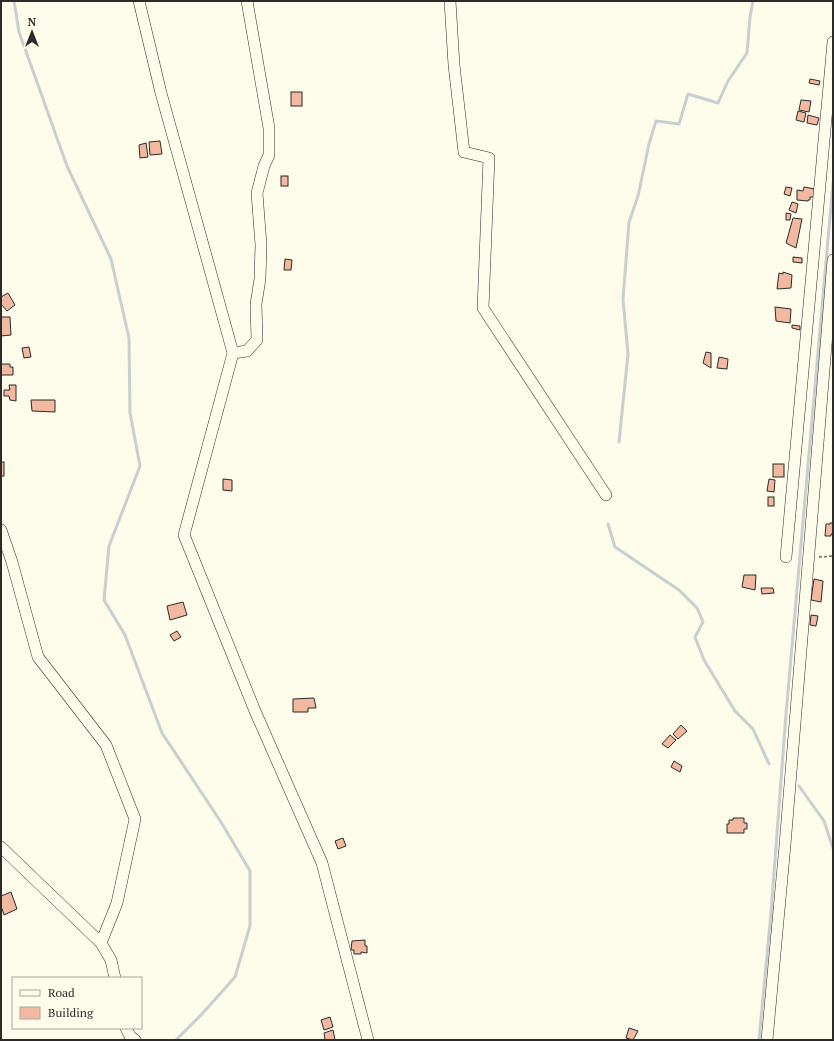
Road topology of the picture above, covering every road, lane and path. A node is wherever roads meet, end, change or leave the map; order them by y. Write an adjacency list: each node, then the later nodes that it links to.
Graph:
1 (139, 1): 6 (street)
2 (247, 1): 6 (street)
3 (450, 1): 7 (street)
4 (833, 42): 10 (street)
5 (833, 260): 11 (street)
6 (233, 353): 17 (street)
7 (606, 495)
8 (1, 530): 13 (street)
9 (833, 556): 11 (path)
10 (786, 557)
11 (809, 558): 18 (street)
12 (1, 847): 13 (street)
13 (101, 943): 14 (street)
14 (115, 977)
15 (126, 1029): 16 (street)
16 (134, 1040)
17 (368, 1040)
18 (767, 1040)

